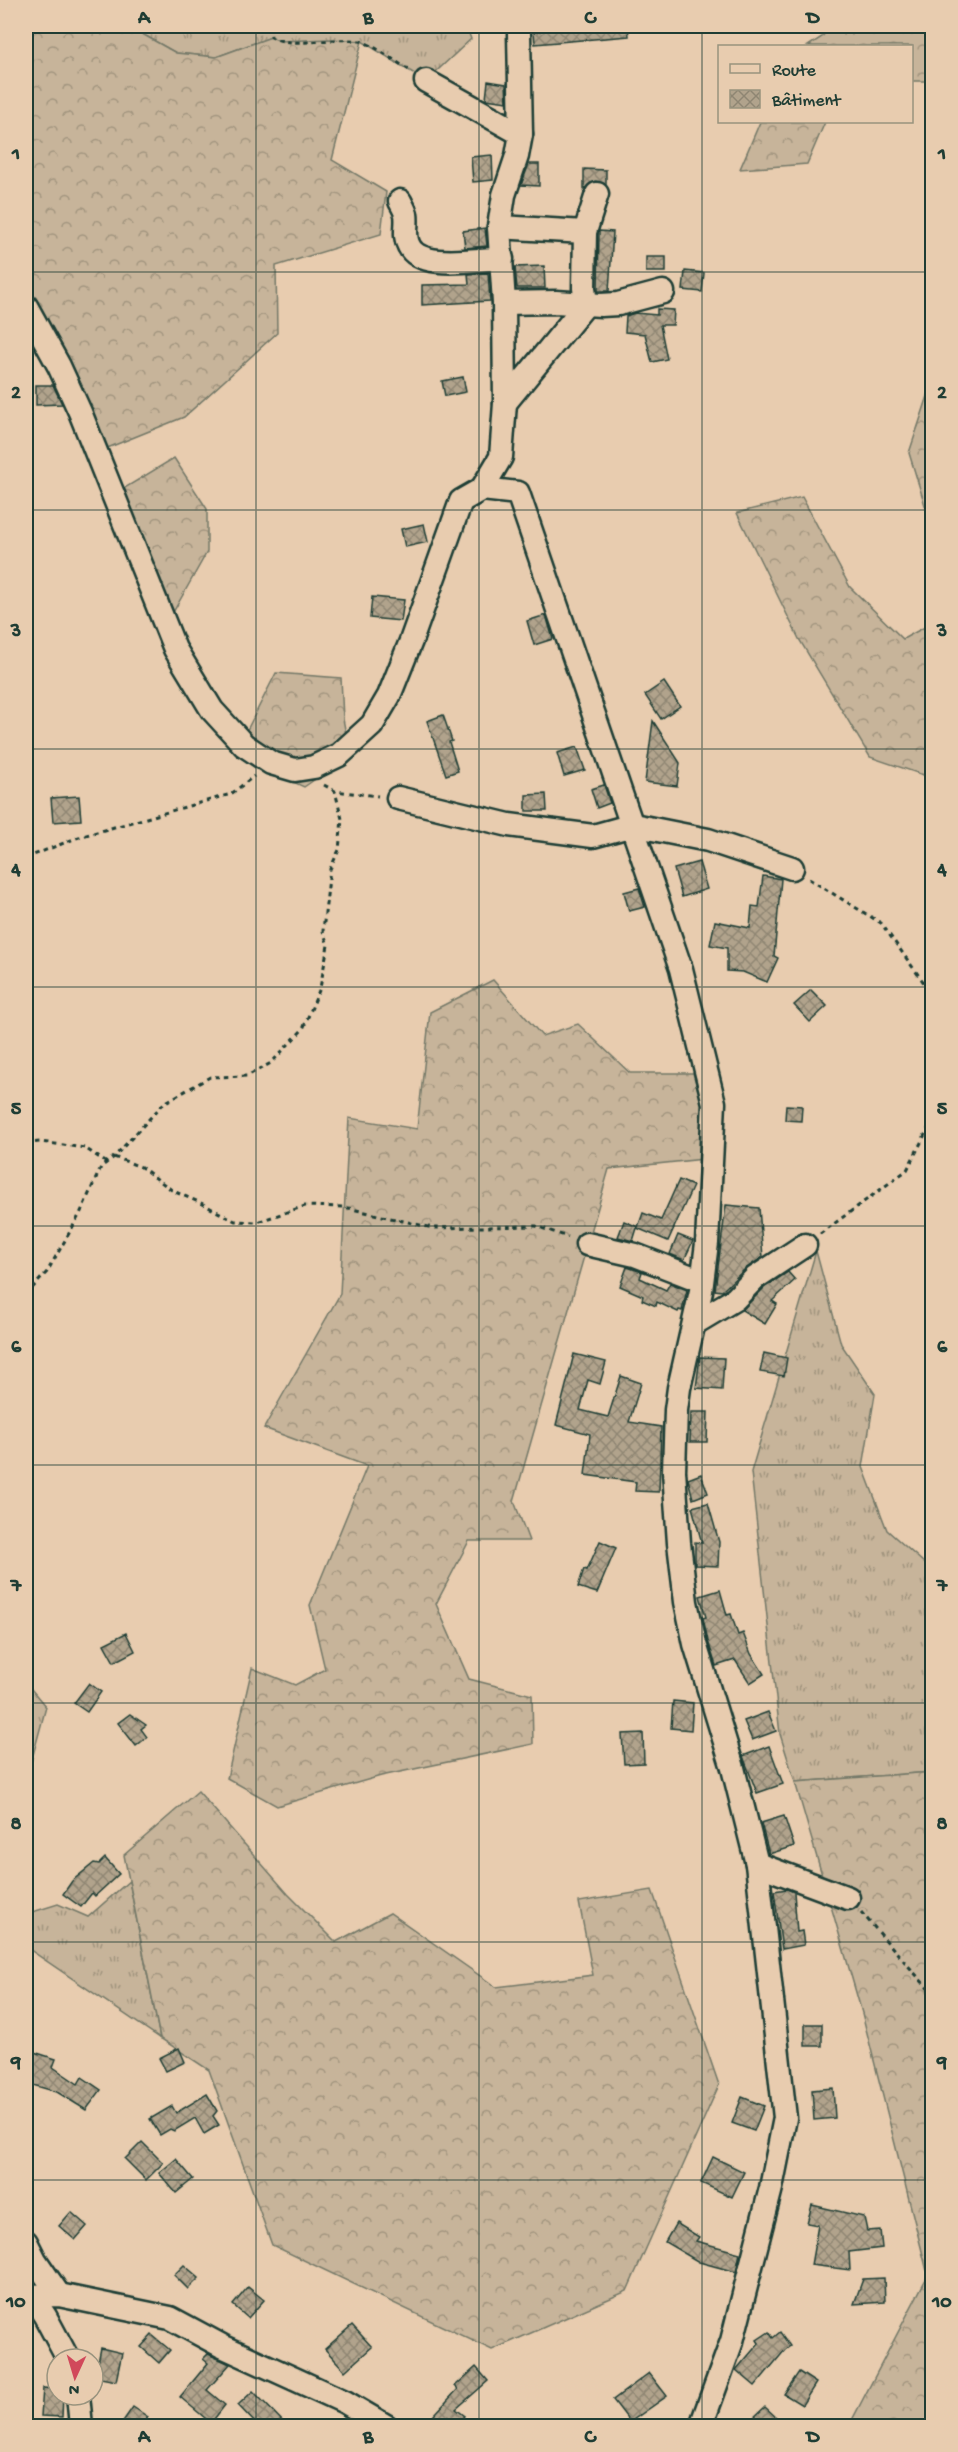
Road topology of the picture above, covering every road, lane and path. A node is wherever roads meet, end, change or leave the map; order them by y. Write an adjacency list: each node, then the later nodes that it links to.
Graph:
1 (270, 26): 3 (path)
2 (519, 34): 4 (street)
3 (426, 81): 4 (street)
4 (520, 134): 7 (street)
5 (597, 194): 8 (street)
6 (400, 201): 9 (street)
7 (499, 227): 8 (street); 9 (street)
8 (585, 232): 12 (street)
9 (502, 259): 11 (street)
10 (663, 292): 12 (street)
11 (504, 303): 12 (street); 14 (street)
12 (586, 304): 14 (street)
13 (26, 306): 16 (street)
14 (505, 403): 15 (street)
15 (482, 489): 17 (street); 20 (street)
16 (271, 763): 17 (street); 21 (path)
17 (295, 770): 18 (path)
18 (336, 791): 19 (path); 26 (path)
19 (398, 798): 20 (street)
20 (633, 825): 22 (street); 30 (street)
21 (26, 858)
22 (792, 868): 23 (path)
23 (933, 994)
24 (933, 1121): 29 (path)
25 (26, 1143): 27 (path)
26 (114, 1157): 27 (path); 28 (path)
27 (107, 1162): 31 (path)
28 (587, 1244): 30 (street)
29 (805, 1245): 32 (street)
30 (702, 1281): 32 (street)
31 (26, 1295)
32 (695, 1323): 33 (street)
33 (757, 1864): 34 (street); 43 (street)
34 (848, 1898): 35 (path)
35 (933, 1993)
36 (26, 2241): 38 (street)
37 (28, 2295): 38 (street); 39 (street)
38 (59, 2295): 42 (street)
39 (62, 2347)
40 (79, 2407): 41 (street)
41 (81, 2427)
42 (386, 2427)
43 (701, 2427)

